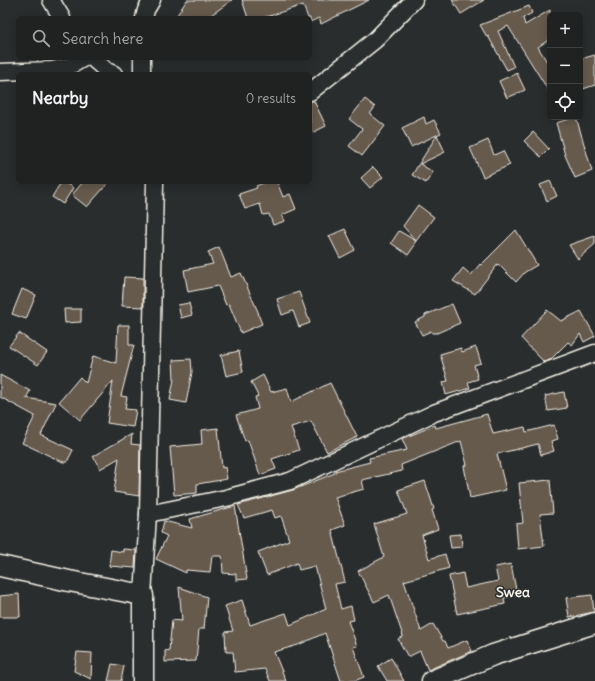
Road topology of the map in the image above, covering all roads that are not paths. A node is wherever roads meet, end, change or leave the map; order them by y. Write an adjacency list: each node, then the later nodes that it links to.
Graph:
1 (51, 0): 4 (street)
2 (152, 0): 5 (street)
3 (414, 0): 12 (street)
4 (61, 16)
5 (144, 16)
6 (80, 60): 9 (street)
7 (94, 60): 10 (street)
8 (142, 60): 11 (street)
9 (0, 72)
10 (109, 72)
11 (142, 72)
12 (312, 90)
13 (155, 184): 15 (street)
14 (595, 353): 15 (street)
15 (148, 514): 17 (street)
16 (0, 566): 17 (street)
17 (143, 595): 19 (street)
18 (595, 623): 20 (street)
19 (143, 681)
20 (432, 681)

